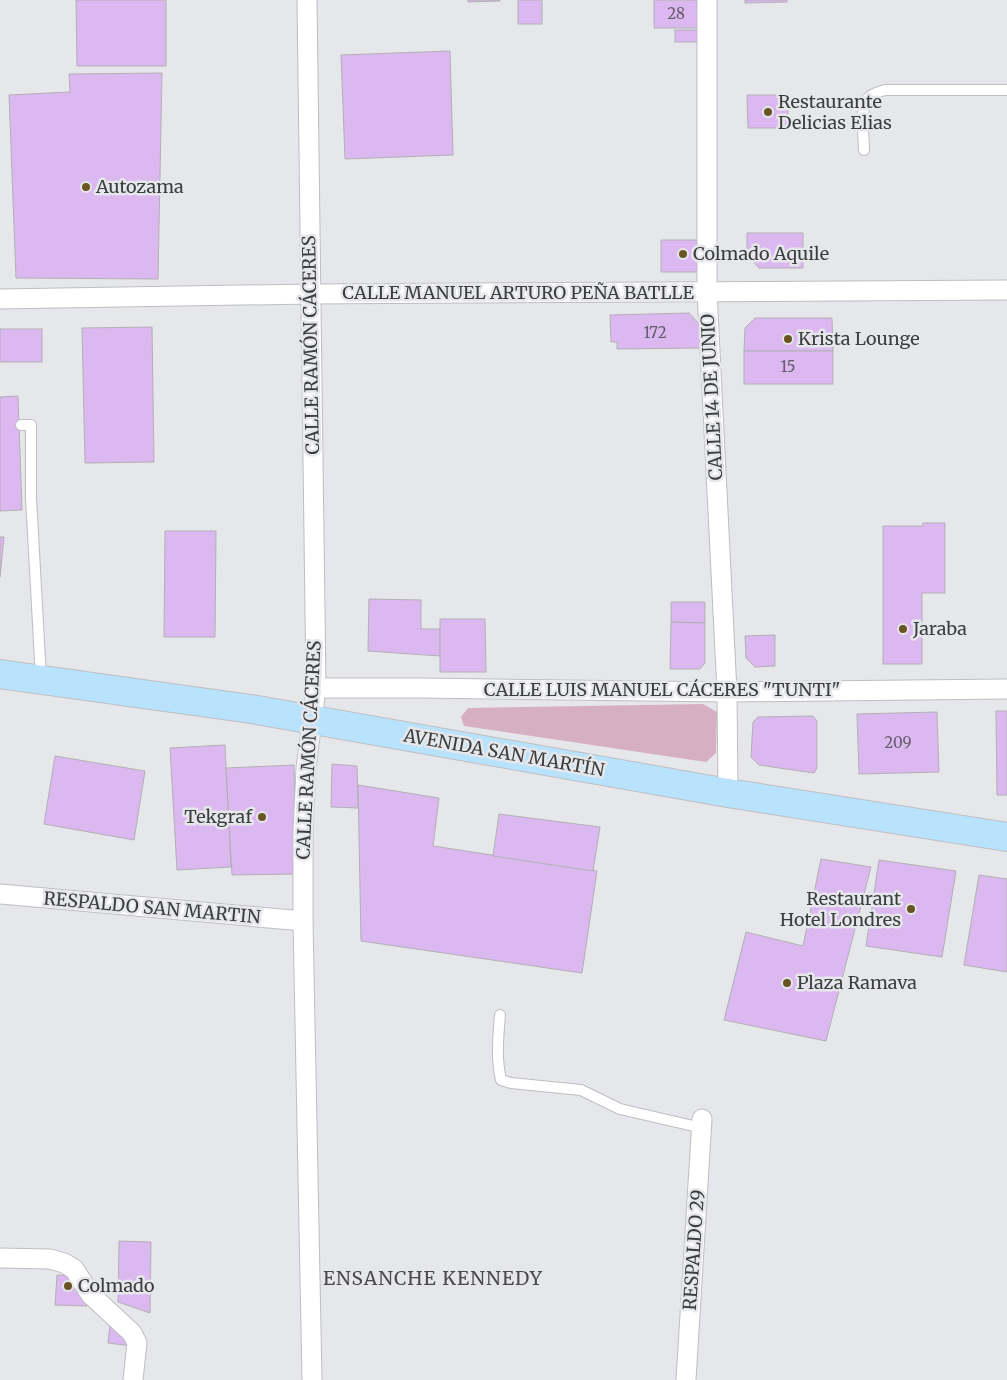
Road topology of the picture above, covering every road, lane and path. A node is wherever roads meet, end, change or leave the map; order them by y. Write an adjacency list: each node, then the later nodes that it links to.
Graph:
1 (307, 0): 7 (street, CALLE RAMÓN CÁCERES)
2 (707, 0): 6 (street, CALLE 14 DE JUNIO)
3 (1007, 90): 4 (lane)
4 (864, 150)
5 (1007, 290): 6 (street, CALLE MANUEL ARTURO PEÑA BATLLE)
6 (707, 292): 7 (street, CALLE MANUEL ARTURO PEÑA BATLLE); 14 (street, CALLE 14 DE JUNIO)
7 (310, 294): 8 (street, CALLE MANUEL ARTURO PEÑA BATLLE); 12 (street, CALLE RAMÓN CÁCERES)
8 (0, 299)
9 (21, 425): 11 (lane)
10 (0, 674): 11 (main road, AVENIDA SAN MARTÍN)
11 (41, 679): 15 (main road, AVENIDA SAN MARTÍN)
12 (316, 688): 14 (street, CALLE LUIS MANUEL CÁCERES "TUNTI"); 15 (street, CALLE RAMÓN CÁCERES)
13 (1007, 690): 14 (street, CALLE LUIS MANUEL CÁCERES "TUNTI")
14 (726, 692): 16 (street, CALLE 14 DE JUNIO)
15 (313, 719): 16 (main road, AVENIDA SAN MARTÍN); 19 (street, CALLE RAMÓN CÁCERES)
16 (728, 793): 17 (main road, AVENIDA SAN MARTÍN)
17 (1007, 837)
18 (0, 894): 19 (street, RESPALDO SAN MARTIN)
19 (303, 921): 24 (street, CALLE RAMÓN CÁCERES)
20 (500, 1015): 21 (lane)
21 (702, 1124): 25 (street, RESPALDO 29)
22 (0, 1258): 23 (street)
23 (133, 1380)
24 (312, 1380)
25 (686, 1380)

